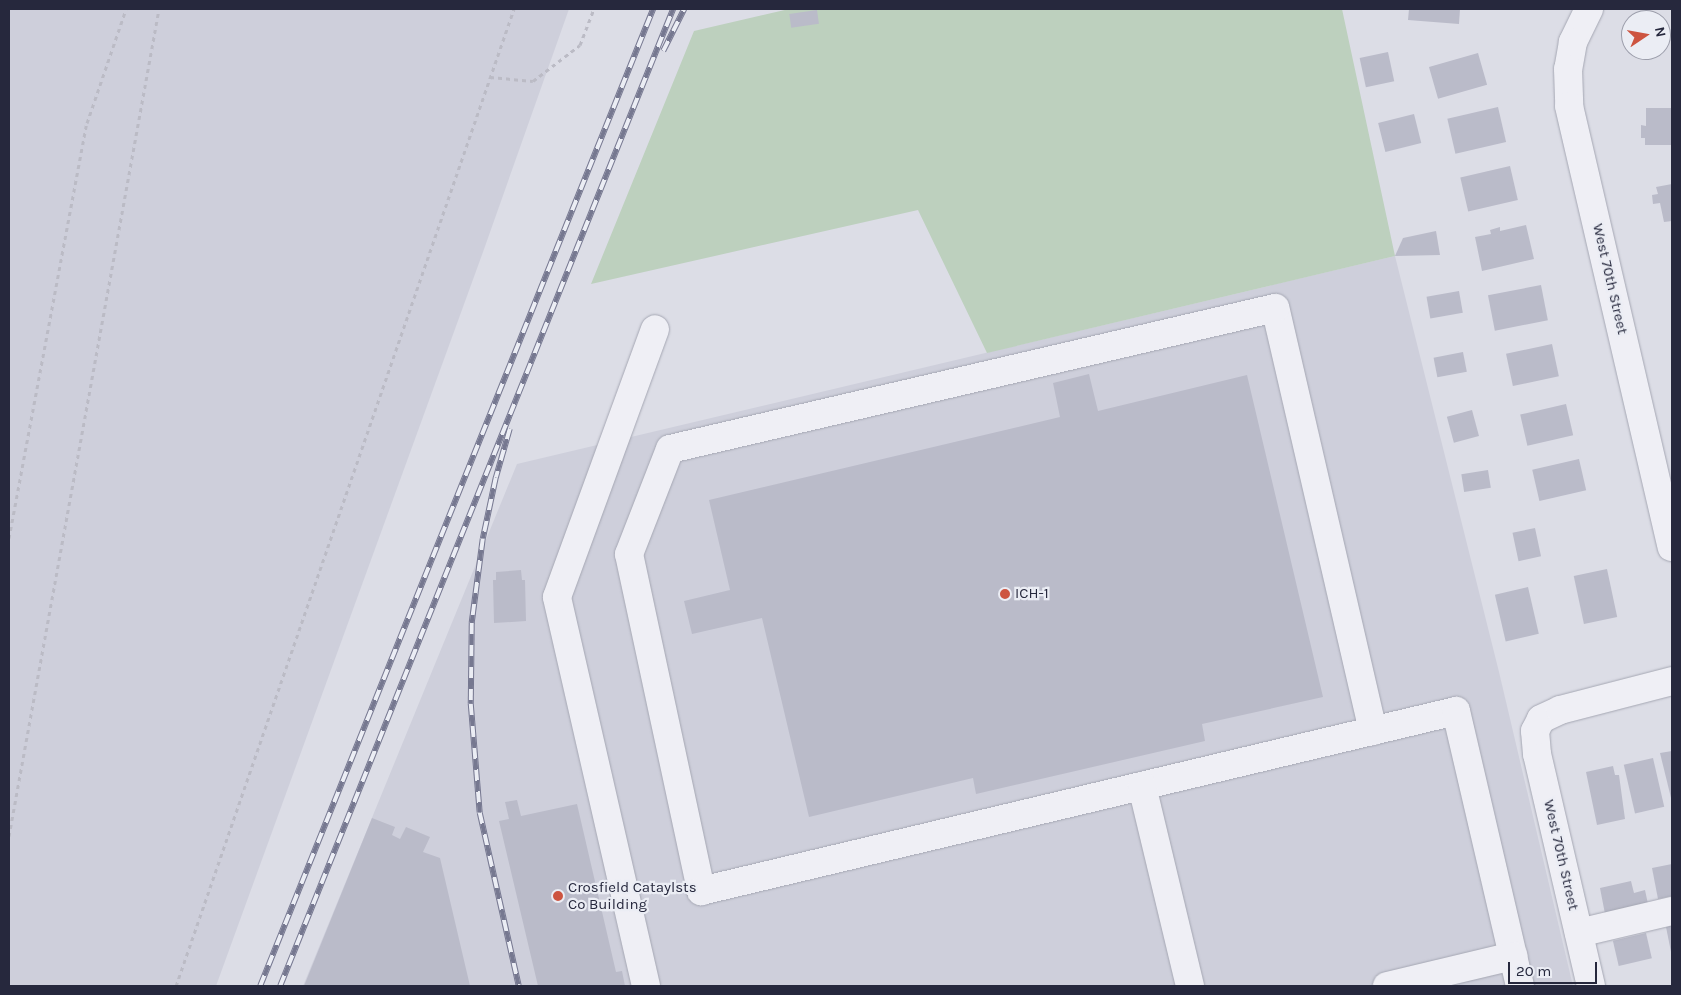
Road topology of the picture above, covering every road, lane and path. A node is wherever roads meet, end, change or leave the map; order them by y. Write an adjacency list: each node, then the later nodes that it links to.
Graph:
1 (126, 9): 8 (path)
2 (159, 9): 13 (path)
3 (514, 9): 6 (path)
4 (594, 9): 6 (path)
5 (1588, 11): 9 (street, West 70th Street)
6 (490, 76): 17 (path)
7 (655, 329): 18 (street)
8 (9, 538)
9 (1672, 547)
10 (1672, 682): 15 (street, West 70th Street)
11 (1373, 731): 12 (street); 12 (street); 16 (street)
12 (1142, 786): 19 (street)
13 (9, 836)
14 (1672, 911): 15 (street)
15 (1578, 933): 22 (street, West 70th Street)
16 (1513, 956): 20 (street); 21 (street)
17 (176, 986)
18 (646, 986)
19 (1190, 986)
20 (1387, 986)
21 (1520, 986)
22 (1591, 986)

